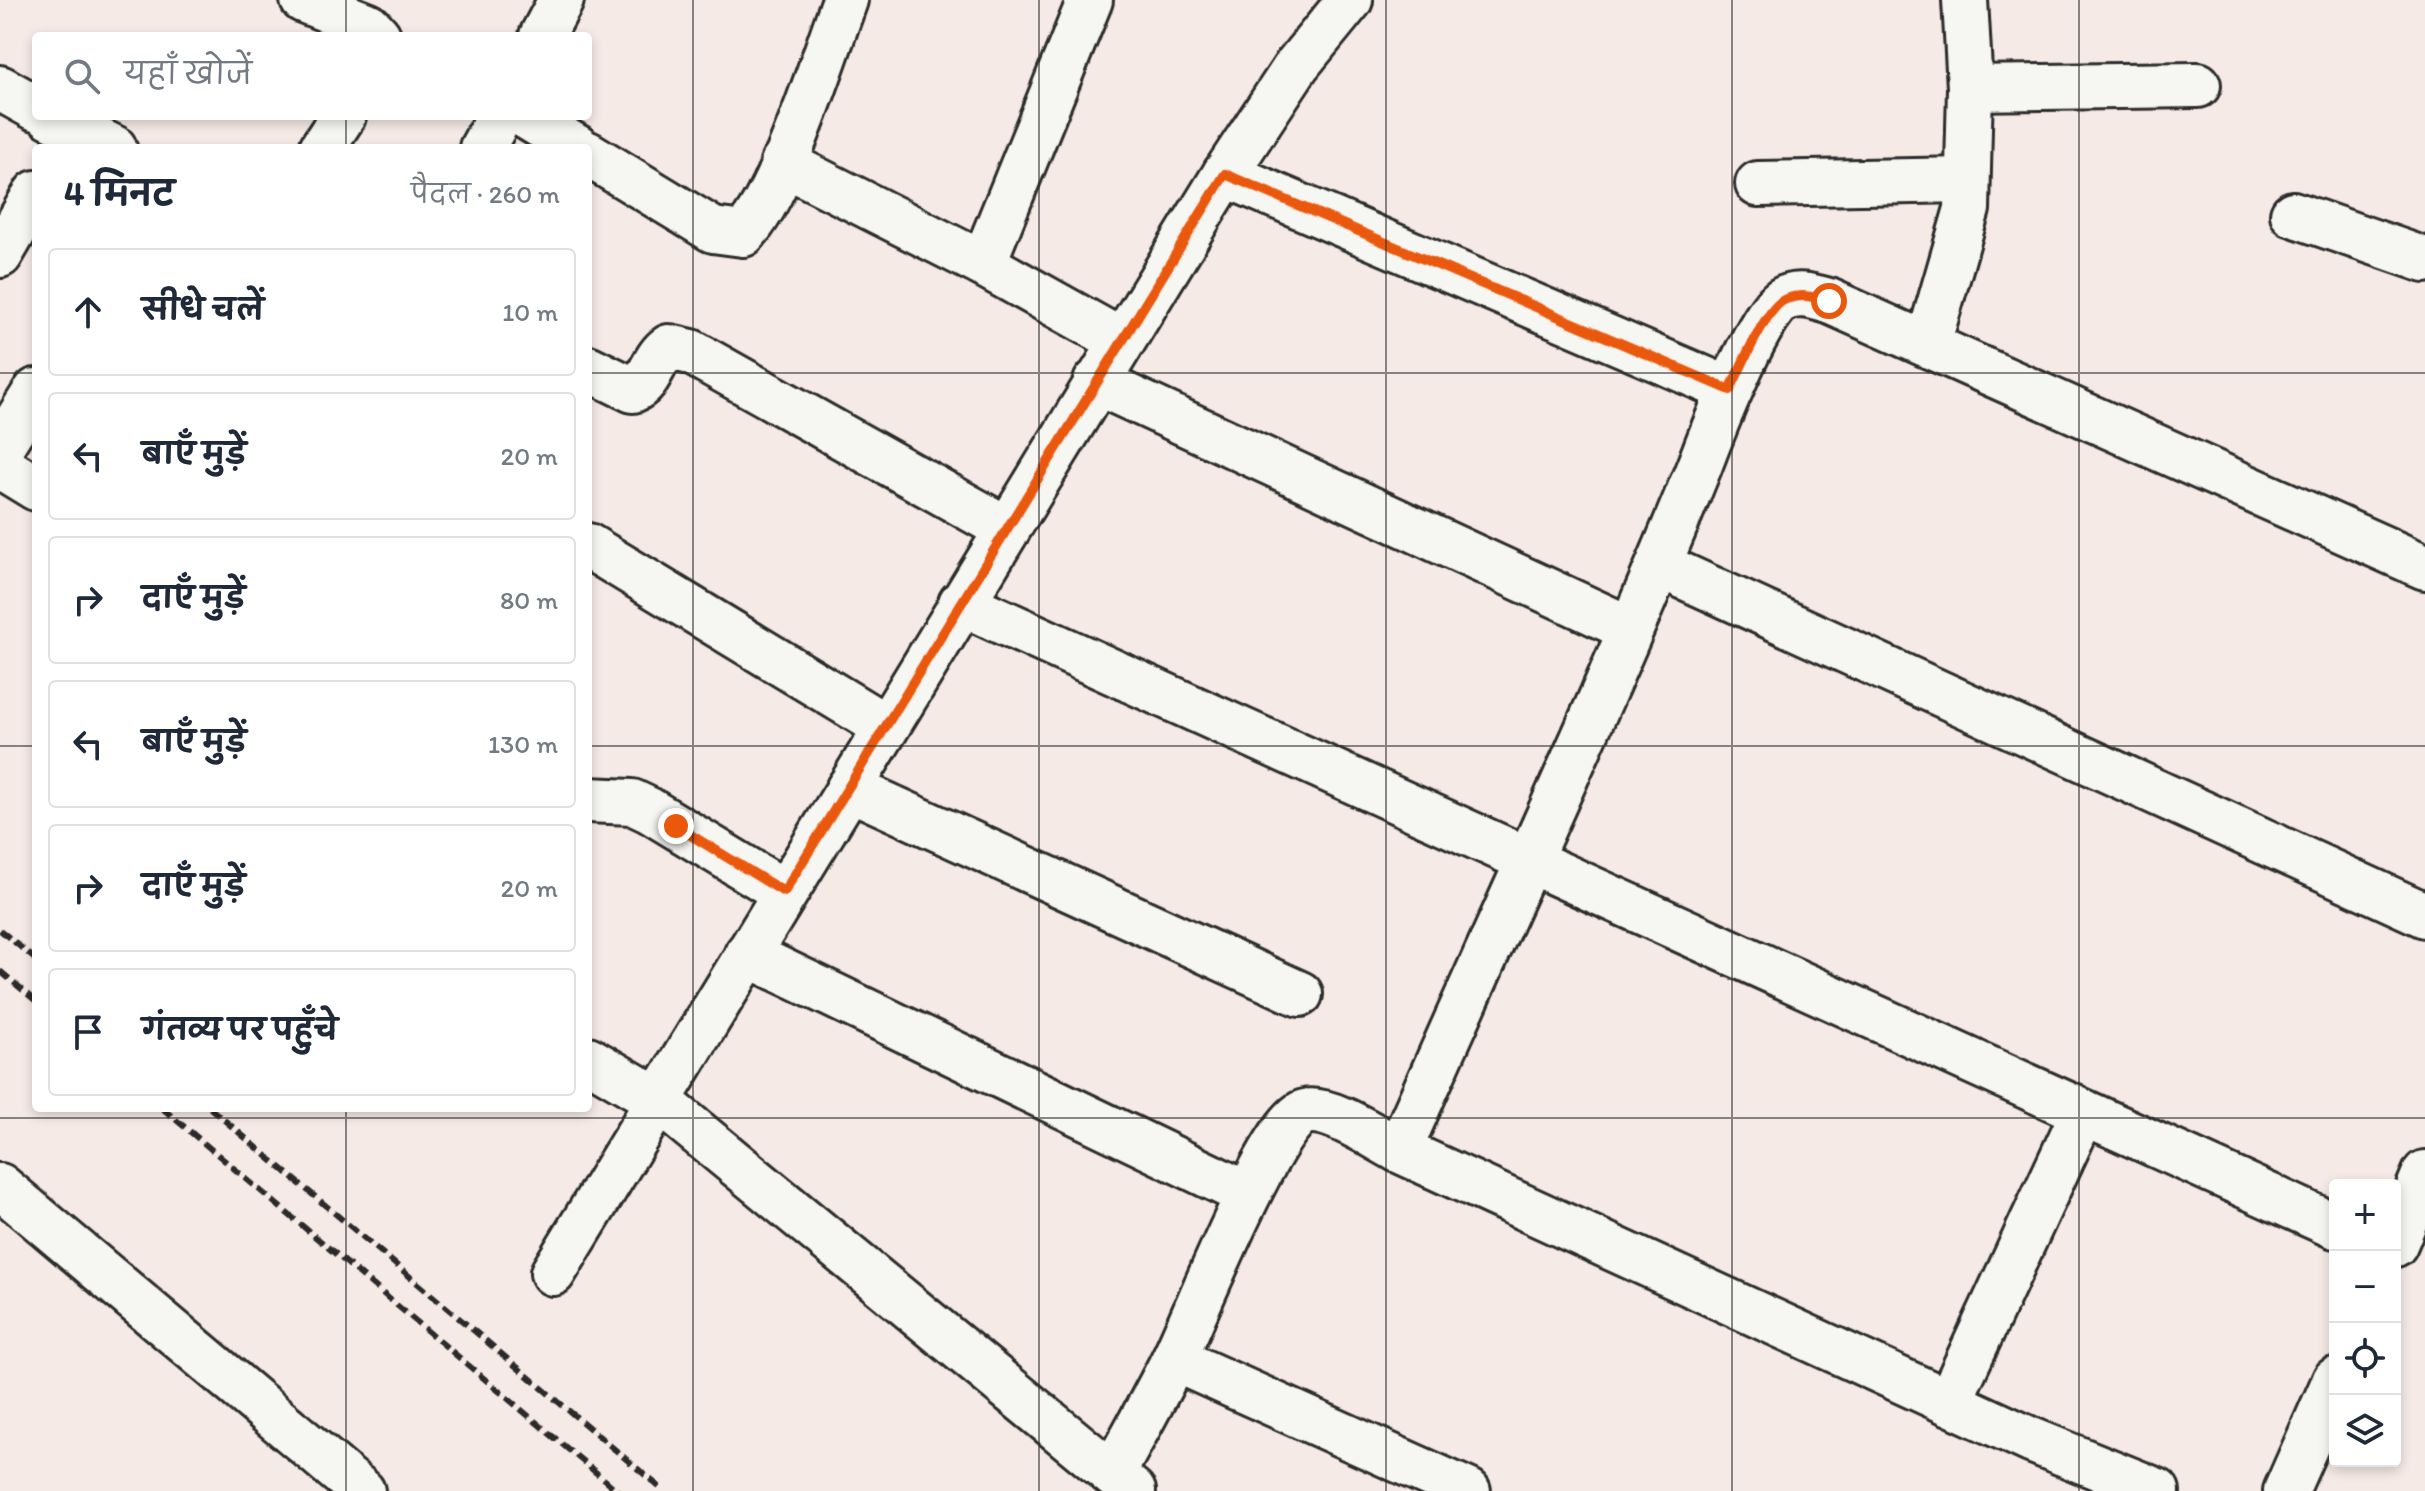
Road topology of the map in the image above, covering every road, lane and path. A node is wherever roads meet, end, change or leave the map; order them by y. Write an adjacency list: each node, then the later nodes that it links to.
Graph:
1 (303, 0): 7 (street)
2 (561, 0): 8 (street)
3 (845, 0): 22 (street)
4 (1090, 0): 30 (street)
5 (1350, 0): 23 (street)
6 (1965, 0): 11 (street)
7 (374, 32)
8 (544, 32)
9 (2198, 85): 11 (street)
10 (0, 88): 12 (street)
11 (1970, 88): 24 (street)
12 (32, 106)
13 (340, 120): 18 (street)
14 (498, 120): 19 (street)
15 (532, 120): 20 (street)
16 (62, 131): 17 (street)
17 (102, 144)
18 (325, 144)
19 (484, 144)
20 (571, 144)
21 (592, 156): 22 (street)
22 (783, 163): 30 (street)
23 (1225, 174): 31 (street); 35 (street)
24 (1967, 180): 25 (street); 32 (street)
25 (1758, 184)
26 (32, 200): 28 (street)
27 (2293, 214): 29 (street)
28 (0, 255)
29 (2425, 260)
30 (983, 264): 31 (street)
31 (1121, 341): 34 (street)
32 (1928, 344): 35 (street); 43 (street)
33 (592, 370): 40 (street)
34 (1096, 382): 40 (street); 45 (street)
35 (1730, 390): 42 (street)
36 (32, 397): 37 (street)
37 (0, 448)
38 (0, 466): 39 (street)
39 (32, 486)
40 (1007, 529): 44 (street)
41 (592, 548): 46 (street)
42 (1659, 565): 45 (street); 51 (street)
43 (2425, 567)
44 (961, 603): 46 (street); 49 (street)
45 (1630, 629): 49 (street)
46 (886, 727): 47 (street)
47 (849, 788): 50 (street); 53 (street)
48 (592, 800): 50 (street)
49 (1527, 858): 56 (street); 57 (street)
50 (784, 892): 52 (street)
51 (2425, 915)
52 (747, 954): 55 (street); 60 (street)
53 (1300, 994)
54 (592, 1061): 55 (street)
55 (658, 1100): 65 (street); 69 (street)
56 (2083, 1113): 61 (street); 68 (street)
57 (1399, 1150): 60 (street); 68 (street)
58 (2425, 1173): 62 (street)
59 (0, 1186): 70 (street)
60 (1247, 1194): 66 (street)
61 (2329, 1223)
62 (2401, 1230)
63 (2401, 1256): 64 (street)
64 (2425, 1267)
65 (553, 1273)
66 (1174, 1359): 69 (street); 71 (street)
67 (2329, 1394): 73 (street)
68 (1949, 1402): 72 (street)
69 (1123, 1482)
70 (362, 1491)
71 (1468, 1491)
72 (2157, 1491)
73 (2286, 1491)

